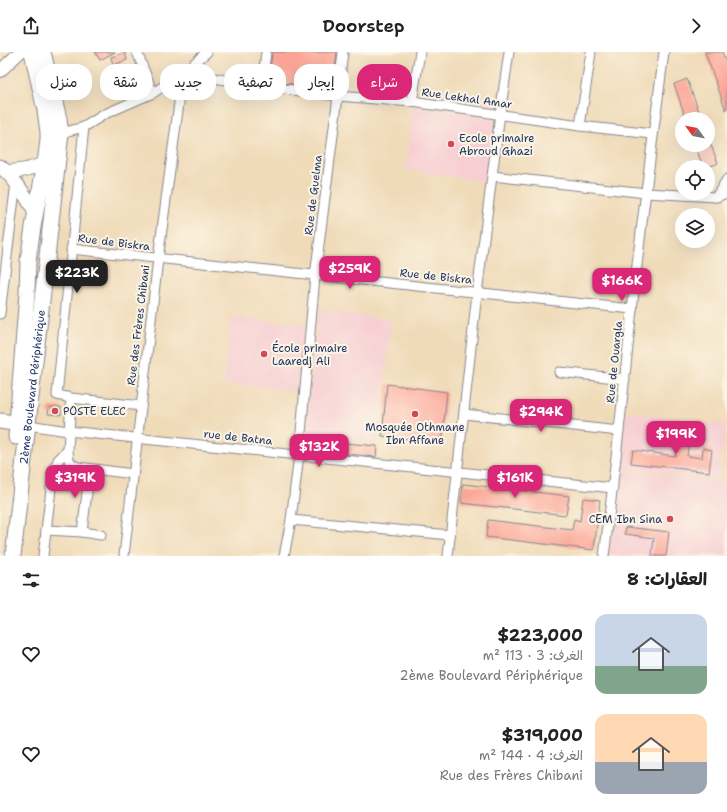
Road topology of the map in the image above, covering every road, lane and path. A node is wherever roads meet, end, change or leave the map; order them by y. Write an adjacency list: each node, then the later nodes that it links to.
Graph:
1 (32, 52): 27 (main road, 2ème Boulevard Périphérique)
2 (43, 52): 25 (main road, 2ème Boulevard Périphérique)
3 (137, 52): 17 (street)
4 (206, 52): 12 (street)
5 (266, 52): 13 (street)
6 (343, 52): 14 (street, Rue de Guelma)
7 (420, 52): 21 (street)
8 (509, 52): 22 (street)
9 (591, 52): 23 (street)
10 (664, 52): 26 (street, Rue de Ouargla)
11 (18, 53): 15 (street)
12 (193, 64)
13 (265, 64)
14 (342, 64)
15 (0, 71)
16 (160, 88): 17 (street)
17 (153, 93): 24 (street)
18 (349, 97): 21 (street, Rue Lekhal Amar)
19 (179, 100): 37 (street, Rue des Frères Chibani)
20 (337, 100): 38 (street, Rue de Guelma)
21 (412, 102): 22 (street, Rue Lekhal Amar)
22 (500, 114): 23 (street, Rue Lekhal Amar); 29 (street)
23 (580, 126): 26 (street, Rue Lekhal Amar)
24 (84, 127): 25 (street); 36 (street)
25 (61, 133): 48 (main road, 2ème Boulevard Périphérique)
26 (654, 134): 32 (street, Rue de Ouargla)
27 (45, 163): 28 (main road); 35 (main road, 2ème Boulevard Périphérique)
28 (3, 168): 31 (main road)
29 (492, 176): 32 (street); 39 (street)
30 (727, 179): 34 (street)
31 (16, 182): 35 (main road); 41 (street)
32 (646, 193): 34 (street); 40 (street, Rue de Ouargla)
33 (727, 193): 34 (street)
34 (716, 197)
35 (35, 213): 48 (main road, 2ème Boulevard Périphérique)
36 (71, 249): 37 (street, Rue de Biskra); 44 (street)
37 (158, 259): 38 (street, Rue de Biskra); 45 (street, Rue des Frères Chibani)
38 (315, 276): 39 (street, Rue de Biskra); 53 (street, Rue de Guelma)
39 (477, 293): 40 (street, Rue de Biskra); 46 (street)
40 (632, 309): 43 (street, Rue de Ouargla)
41 (0, 314)
42 (559, 372): 43 (street)
43 (625, 379): 49 (street, Rue de Ouargla)
44 (70, 398): 45 (street); 50 (street)
45 (141, 406): 51 (street, Rue des Frères Chibani)
46 (464, 414): 49 (street); 55 (street)
47 (0, 421): 48 (main road)
48 (23, 424): 50 (street, rue de Batna); 63 (main road, 2ème Boulevard Périphérique); 64 (main road, 2ème Boulevard Périphérique)
49 (620, 430): 57 (street, Rue de Ouargla)
50 (68, 431): 51 (street, rue de Batna); 52 (street)
51 (138, 438): 53 (street, rue de Batna); 56 (street, Rue des Frères Chibani)
52 (68, 450): 54 (street); 59 (street)
53 (299, 455): 55 (street, rue de Batna); 58 (street, Rue de Guelma)
54 (90, 469): 56 (street); 60 (street)
55 (458, 472): 57 (street, rue de Batna); 62 (street)
56 (133, 474): 66 (street, Rue des Frères Chibani)
57 (613, 488): 69 (street, Rue de Ouargla)
58 (291, 520): 62 (street); 67 (street, Rue de Guelma)
59 (46, 530): 60 (street); 65 (street)
60 (82, 532): 61 (street)
61 (101, 535)
62 (450, 535): 68 (street)
63 (3, 556)
64 (13, 556)
65 (43, 556)
66 (124, 556)
67 (284, 556)
68 (448, 556)
69 (604, 556)

